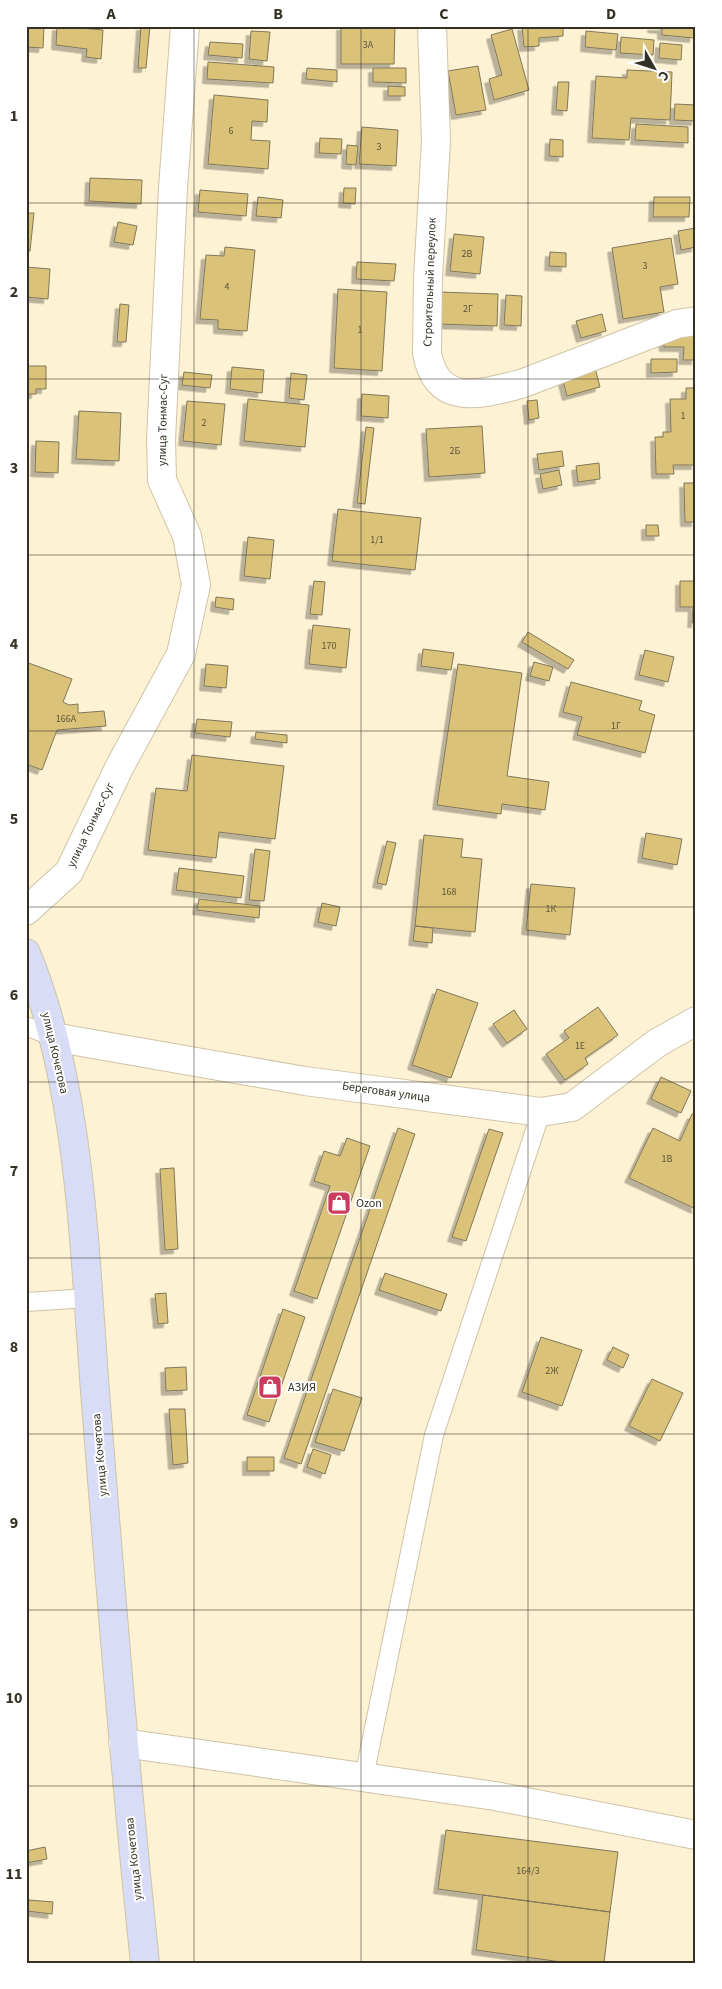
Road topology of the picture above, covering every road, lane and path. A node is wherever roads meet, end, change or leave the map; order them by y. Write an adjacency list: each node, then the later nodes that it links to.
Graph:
1 (185, 26): 4 (street, улица Тонмас-Суг)
2 (432, 26): 3 (street, Строительный переулок)
3 (696, 321)
4 (26, 911)
5 (26, 953): 8 (street, улица Кочетова)
6 (696, 1021): 9 (street, Береговая улица)
7 (26, 1026): 8 (lane)
8 (53, 1037): 9 (street, Береговая улица); 10 (street, улица Кочетова)
9 (541, 1112): 13 (lane)
10 (88, 1298): 11 (lane); 12 (street, улица Кочетова)
11 (26, 1302)
12 (123, 1743): 13 (street); 15 (street, улица Кочетова)
13 (364, 1777): 14 (street)
14 (696, 1835)
15 (145, 1963)

